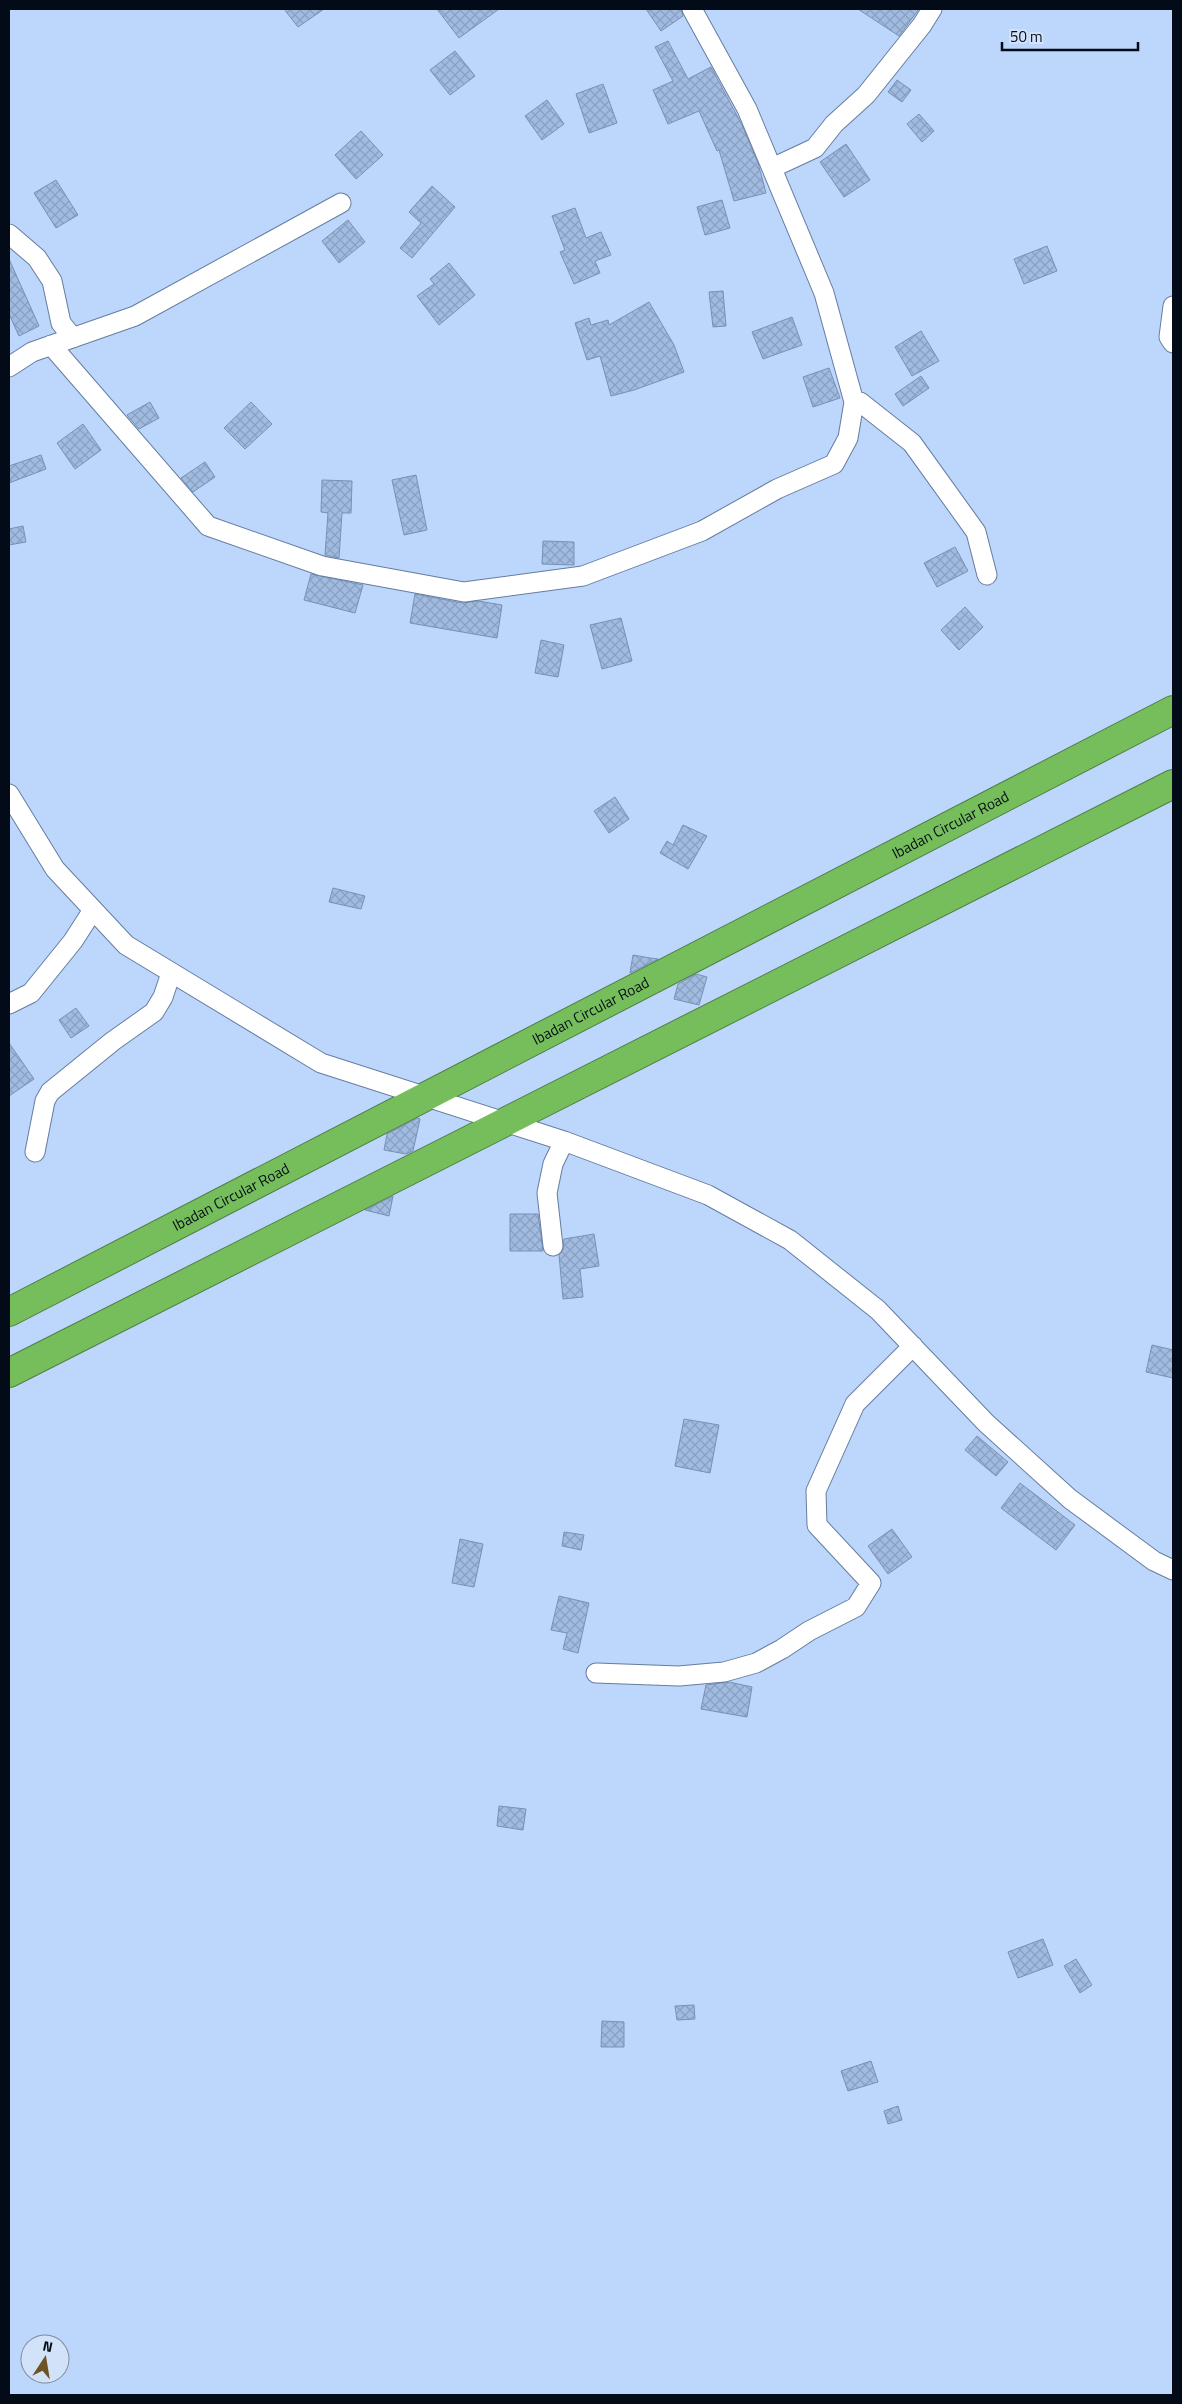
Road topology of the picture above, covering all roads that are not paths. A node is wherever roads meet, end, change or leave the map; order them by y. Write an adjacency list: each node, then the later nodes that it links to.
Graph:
1 (692, 9): 3 (street)
2 (932, 9): 3 (street)
3 (772, 168): 11 (street)
4 (341, 203): 7 (street)
5 (9, 234): 7 (street)
6 (1173, 306): 8 (street)
7 (73, 338): 9 (street)
8 (1173, 343)
9 (51, 345): 10 (street); 11 (street)
10 (9, 367)
11 (854, 402): 12 (street)
12 (987, 575)
13 (1173, 710): 22 (highway, Ibadan Circular Road)
14 (1173, 784): 24 (highway)
15 (9, 794): 16 (street)
16 (93, 910): 17 (street); 18 (street)
17 (171, 973): 19 (street); 20 (street)
18 (9, 1004)
19 (564, 1141): 21 (street); 23 (street)
20 (34, 1152)
21 (553, 1246)
22 (9, 1312)
23 (913, 1346): 25 (street); 26 (street)
24 (9, 1373)
25 (1173, 1570)
26 (596, 1673)

